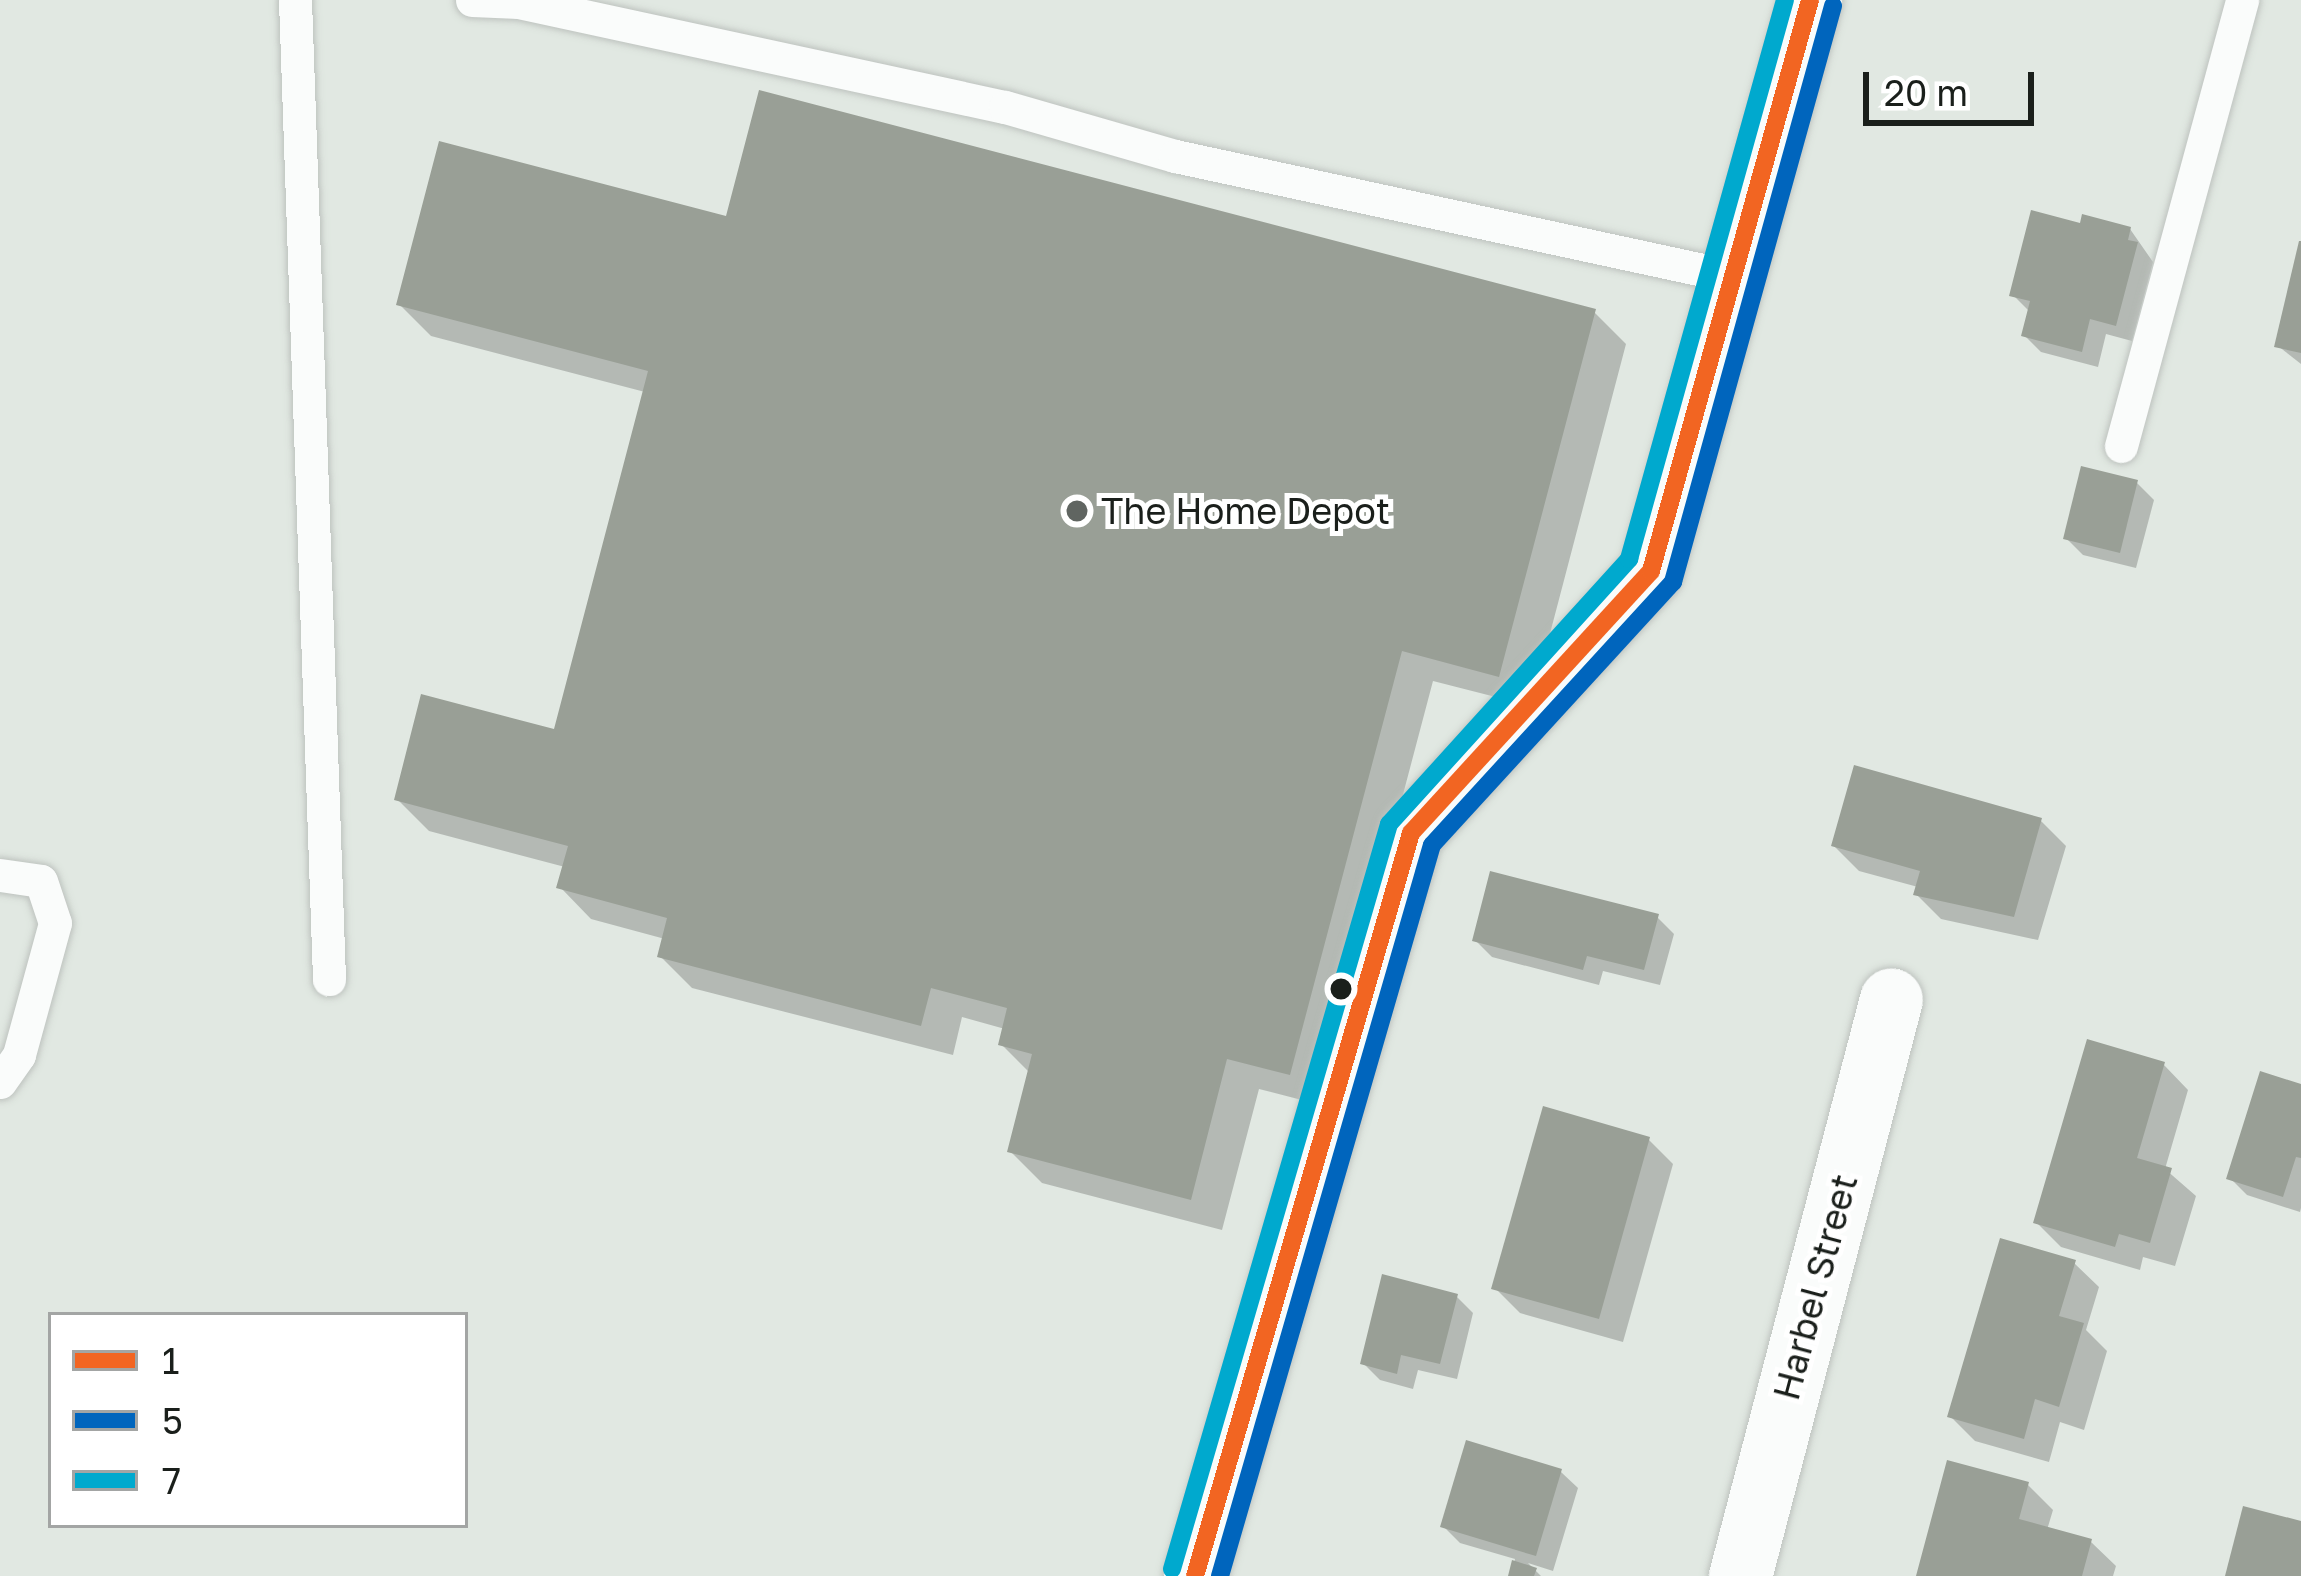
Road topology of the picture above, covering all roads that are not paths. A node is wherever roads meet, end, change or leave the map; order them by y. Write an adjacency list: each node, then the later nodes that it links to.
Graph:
1 (295, 0): 8 (lane)
2 (472, 0): 5 (lane)
3 (1810, 0): 5 (street)
4 (2242, 0): 6 (lane)
5 (1735, 278): 11 (street)
6 (2121, 446)
7 (0, 875): 10 (lane)
8 (329, 979)
9 (1891, 999): 12 (street, Harbel Street)
10 (0, 1082)
11 (1195, 1576)
12 (1740, 1576)

